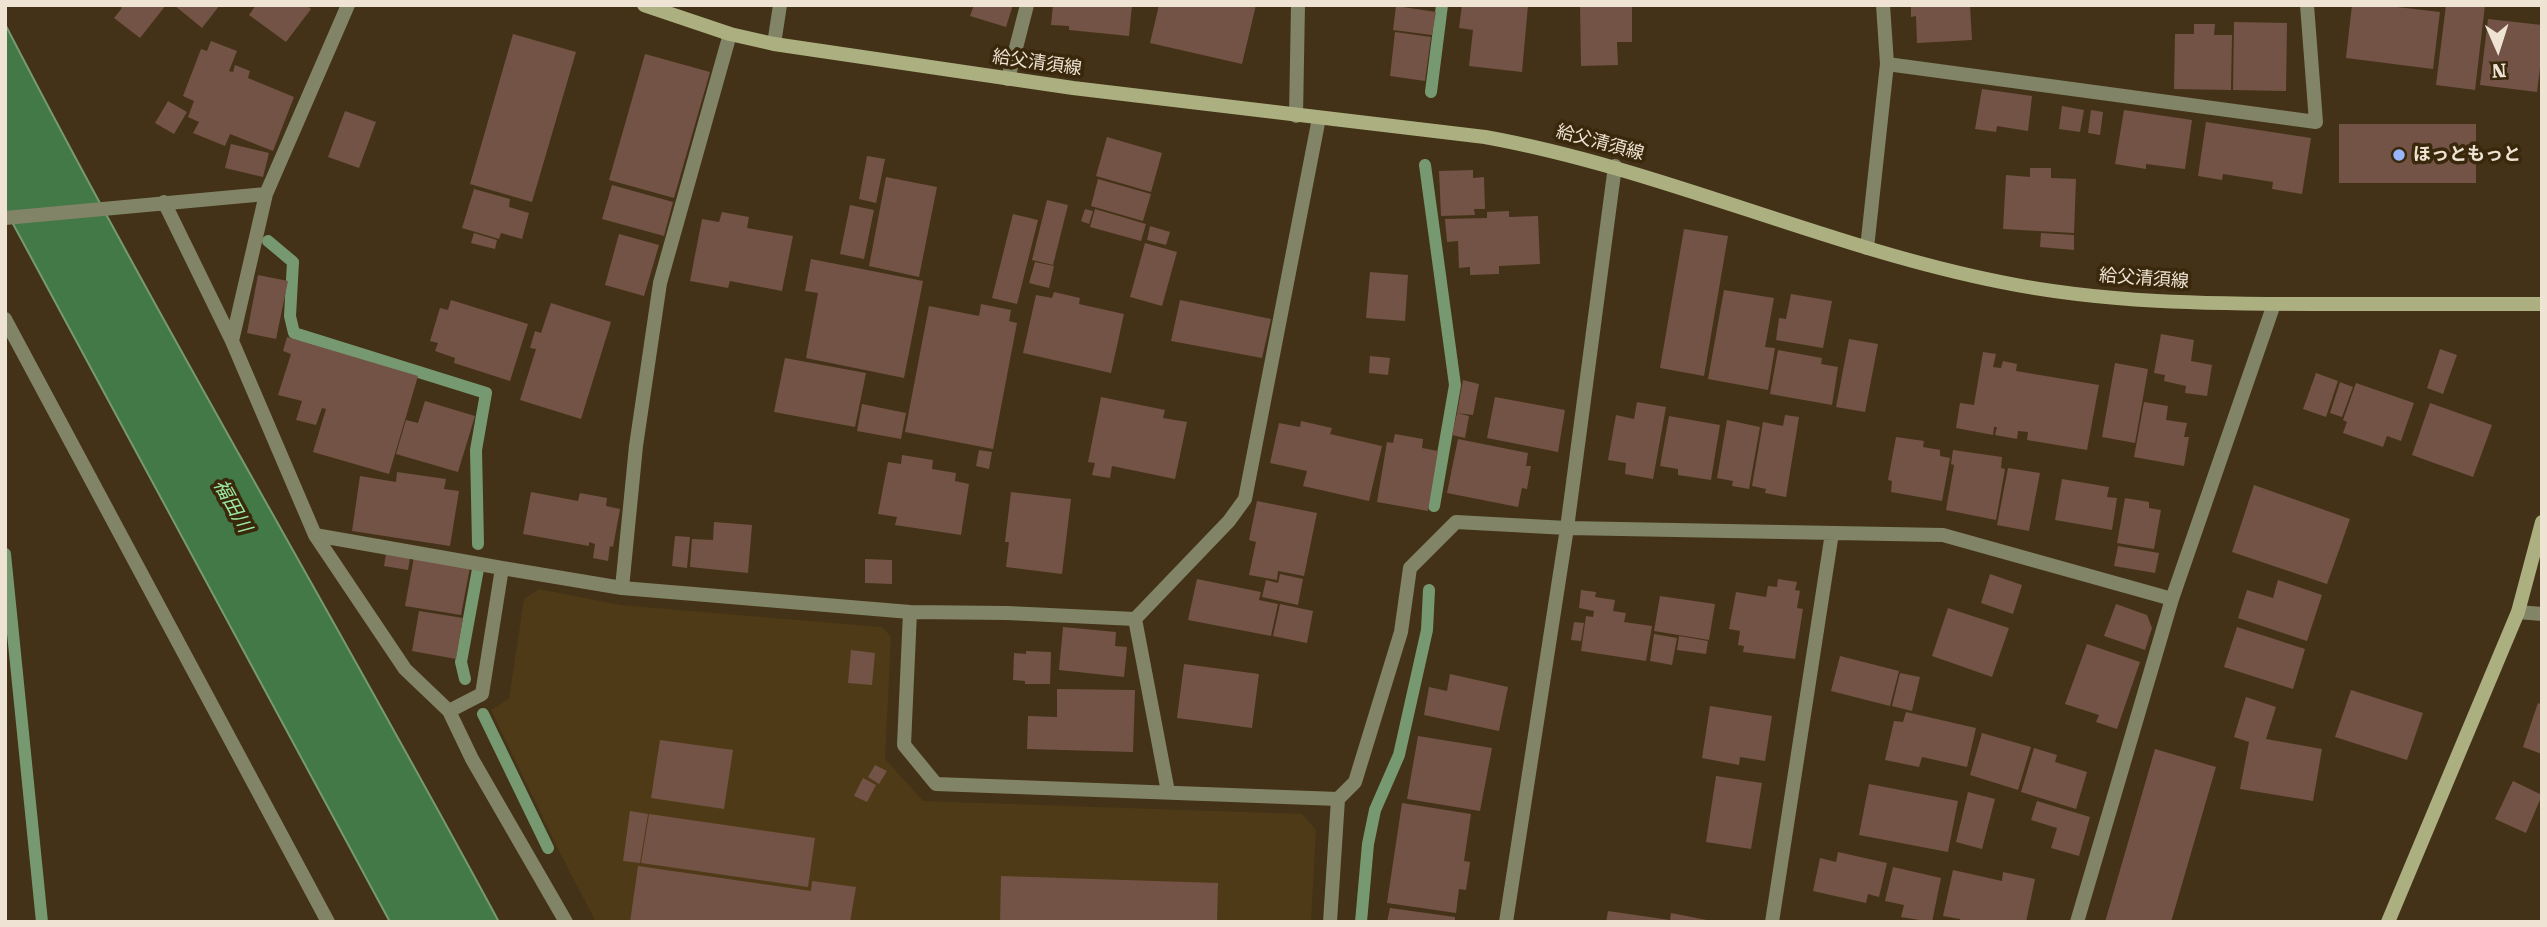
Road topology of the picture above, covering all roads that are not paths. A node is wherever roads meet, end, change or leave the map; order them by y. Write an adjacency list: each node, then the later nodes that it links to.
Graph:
1 (348, 5): 15 (street)
2 (643, 5): 8 (main road, 給父清須線)
3 (780, 5): 9 (street)
4 (1027, 5): 11 (street)
5 (1298, 5): 12 (street)
6 (1883, 5): 10 (street)
7 (2307, 5): 10 (street)
8 (730, 34): 9 (main road, 給父清須線); 28 (street)
9 (774, 44): 11 (main road, 給父清須線)
10 (1887, 64): 18 (street)
11 (1007, 79): 12 (main road, 給父清須線)
12 (1296, 116): 13 (main road, 給父清須線)
13 (1319, 118): 14 (main road, 給父清須線); 33 (street)
14 (1615, 166): 18 (main road, 給父清須線); 24 (street)
15 (266, 194): 16 (street); 22 (street)
16 (159, 203): 17 (street); 22 (street)
17 (5, 218)
18 (1867, 248): 19 (main road, 給父清須線)
19 (2274, 304): 20 (main road, 給父清須線); 29 (street)
20 (2542, 304)
21 (5, 319): 37 (street)
22 (232, 341): 26 (street)
23 (2542, 522): 31 (main road)
24 (1567, 528): 25 (street); 36 (street); 40 (street)
25 (1832, 533): 29 (street); 41 (street)
26 (315, 535): 27 (street); 34 (street)
27 (502, 568): 28 (street); 34 (street)
28 (622, 588): 30 (street)
29 (2172, 598): 42 (street)
30 (910, 612): 33 (street); 35 (street)
31 (2518, 612): 32 (street); 43 (main road)
32 (2542, 614)
33 (1135, 619): 35 (street)
34 (449, 711): 38 (street)
35 (1168, 792): 36 (street)
36 (1338, 799): 39 (street)
37 (328, 922)
38 (565, 922)
39 (1330, 922)
40 (1506, 922)
41 (1772, 922)
42 (2077, 922)
43 (2388, 922)

